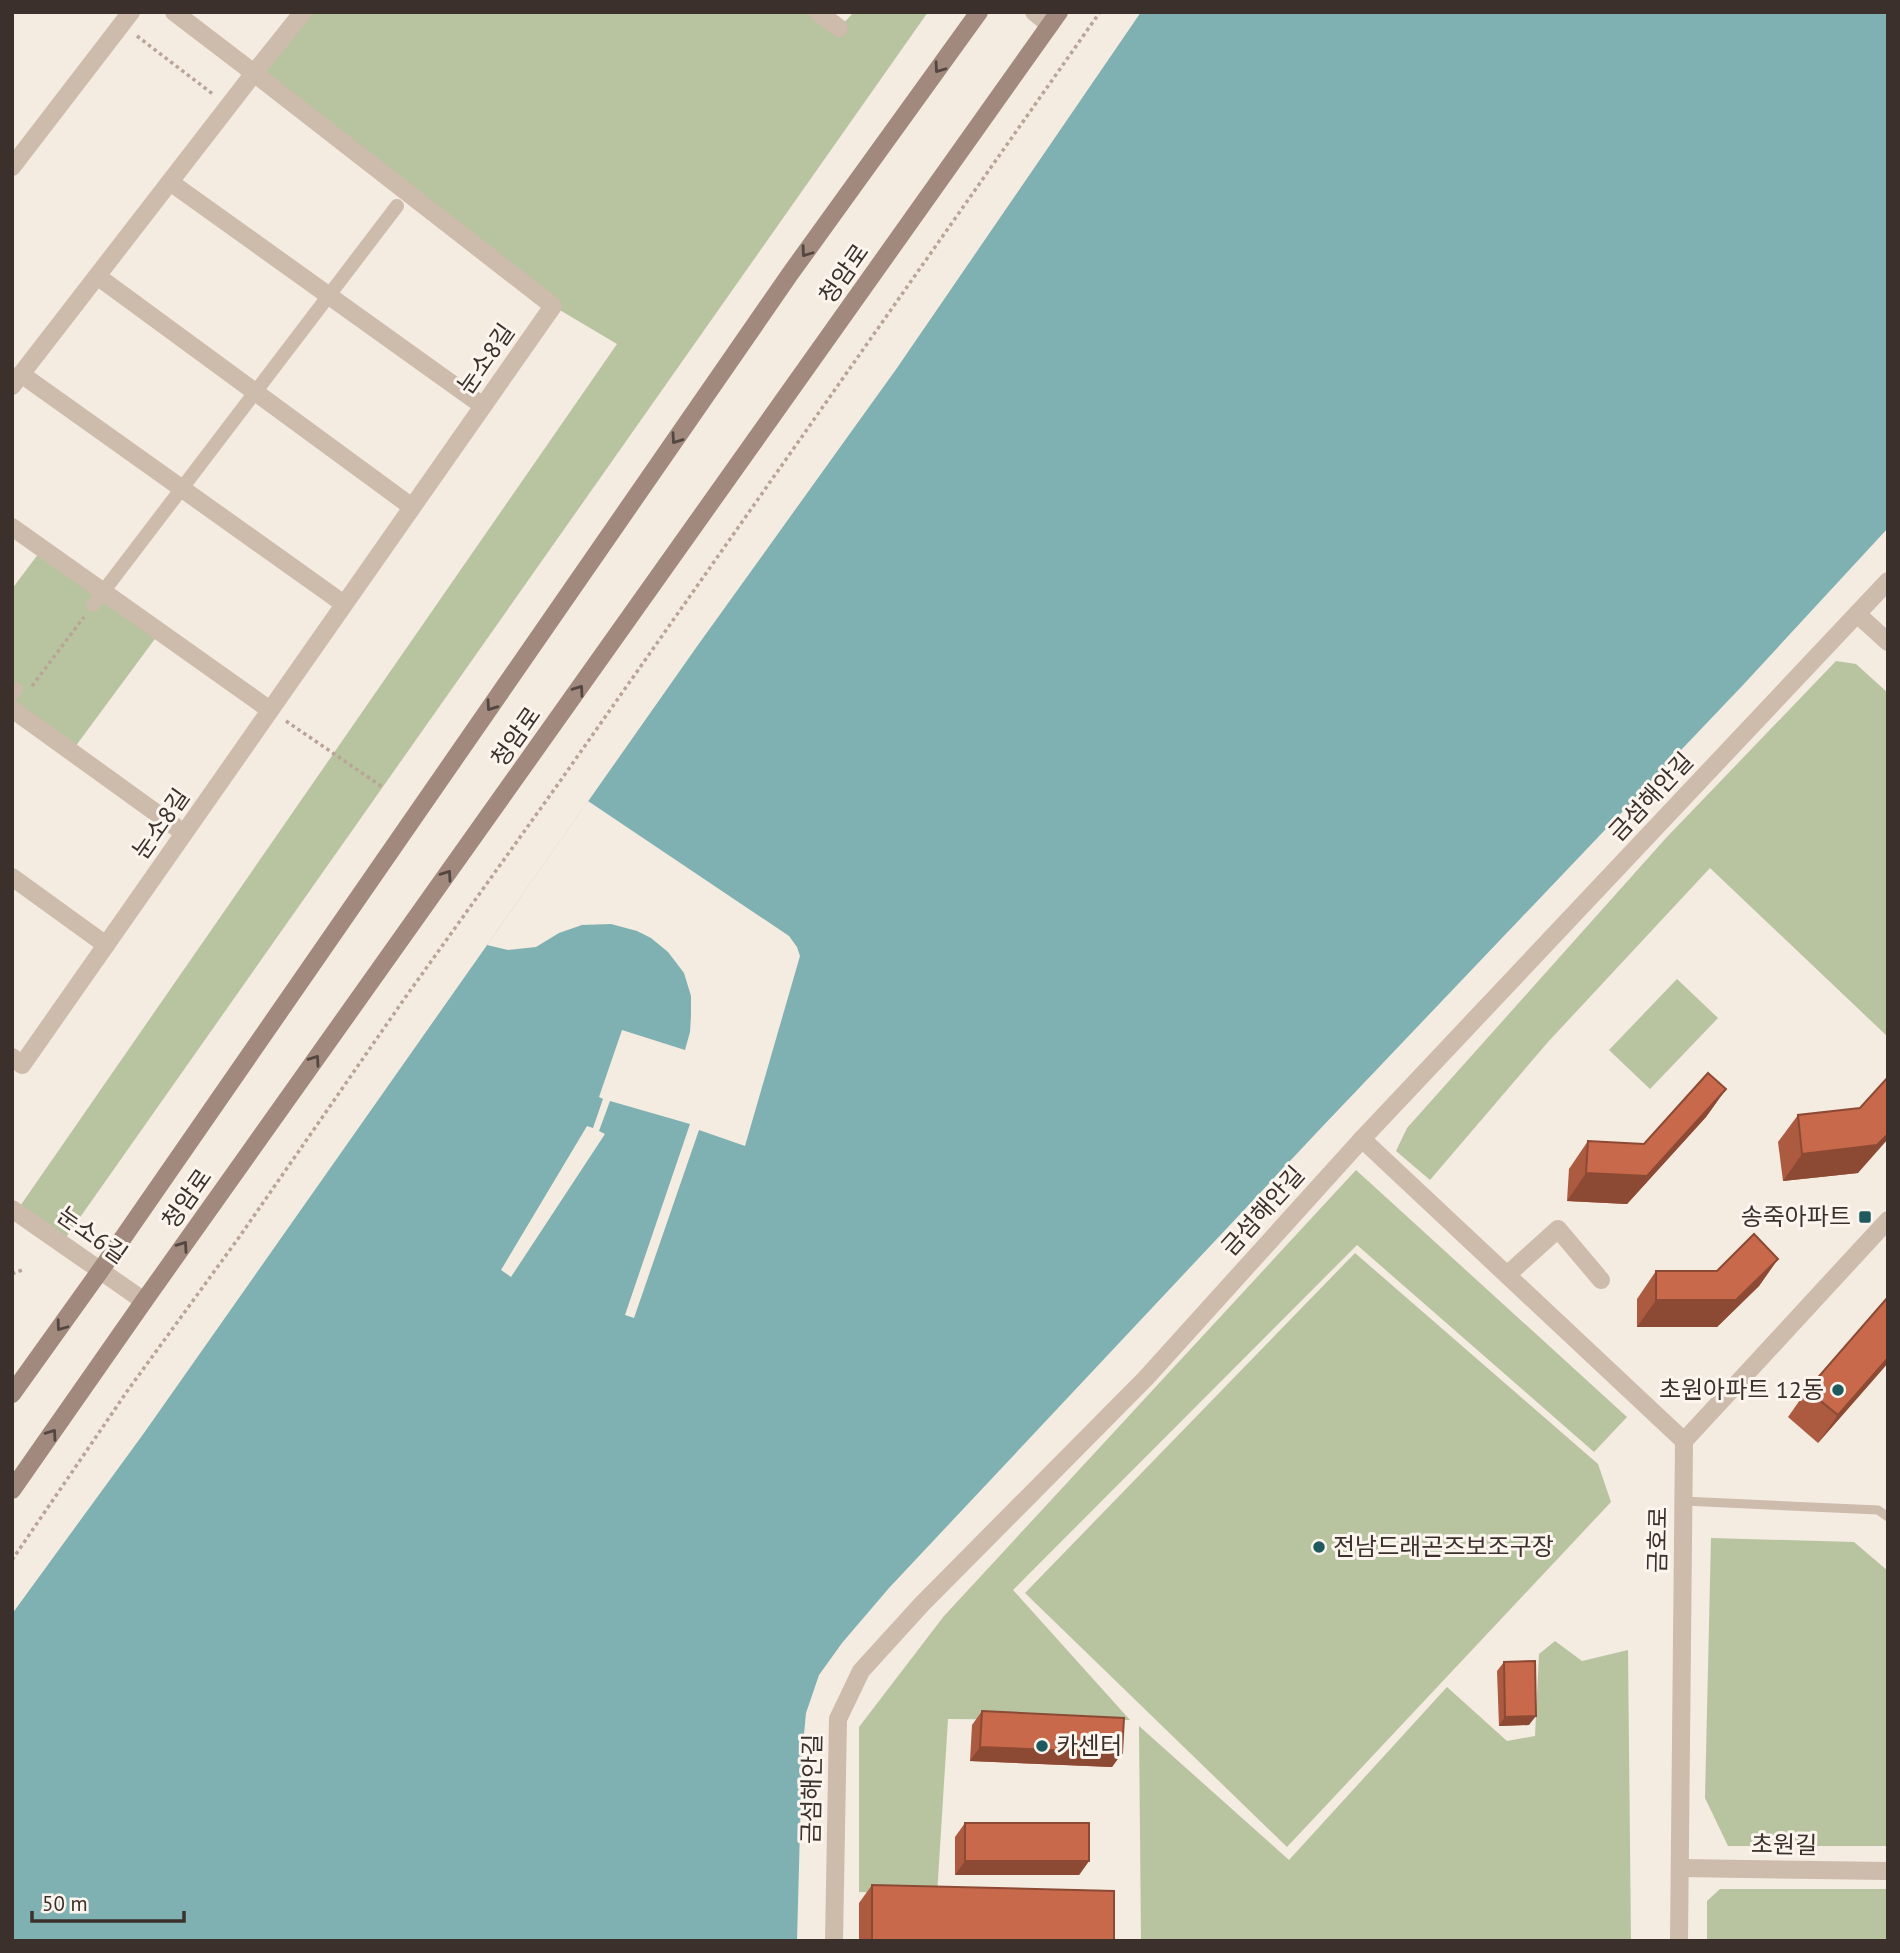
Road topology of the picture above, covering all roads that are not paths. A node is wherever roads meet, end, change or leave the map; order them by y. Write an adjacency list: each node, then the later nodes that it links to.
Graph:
1 (174, 12): 9 (street)
2 (303, 12): 9 (street)
3 (818, 12): 8 (street)
4 (979, 12): 35 (main road, 청암로, one-way to 35)
5 (1034, 12): 7 (street)
6 (127, 18): 10 (street)
7 (1055, 19): 38 (main road, 청암로, one-way to 7)
8 (839, 28)
9 (254, 73): 11 (street); 17 (street, 눈소8길)
10 (12, 167)
11 (170, 182): 13 (street); 14 (street)
12 (397, 206): 14 (street)
13 (97, 276): 15 (street); 16 (street)
14 (329, 295): 16 (street); 17 (street)
15 (17, 380): 18 (street)
16 (255, 392): 18 (street); 19 (street)
17 (483, 406): 19 (street, 눈소8길)
18 (182, 489): 22 (street); 23 (street)
19 (412, 507): 23 (street, 눈소8길)
20 (12, 527): 22 (street)
21 (1888, 581): 24 (street, 금섬해안길)
22 (98, 598): 27 (street)
23 (344, 604): 27 (street, 눈소8길)
24 (1857, 614): 25 (street); 32 (street, 금섬해안길)
25 (1888, 642)
26 (12, 709): 28 (street)
27 (270, 710): 28 (street, 눈소8길)
28 (184, 833): 30 (street, 눈소8길)
29 (12, 877): 30 (street)
30 (106, 945): 31 (street, 눈소8길)
31 (12, 1057)
32 (1362, 1139): 36 (street); 46 (street, 금섬해안길)
33 (12, 1209): 35 (street, 눈소6길)
34 (1888, 1220): 40 (street)
35 (100, 1271): 38 (street, 눈소6길); 39 (main road, 청암로, one-way to 39)
36 (1507, 1275): 37 (street); 40 (street)
37 (1601, 1280)
38 (144, 1301): 41 (main road, 청암로, one-way to 38)
39 (12, 1394)
40 (1684, 1441): 42 (street, 금호로)
41 (12, 1490)
42 (1683, 1501): 43 (lane); 44 (street, 금호로)
43 (1888, 1517)
44 (1680, 1868): 45 (street, 초원길); 47 (street, 금호로)
45 (1888, 1871)
46 (834, 1941)
47 (1679, 1941)

